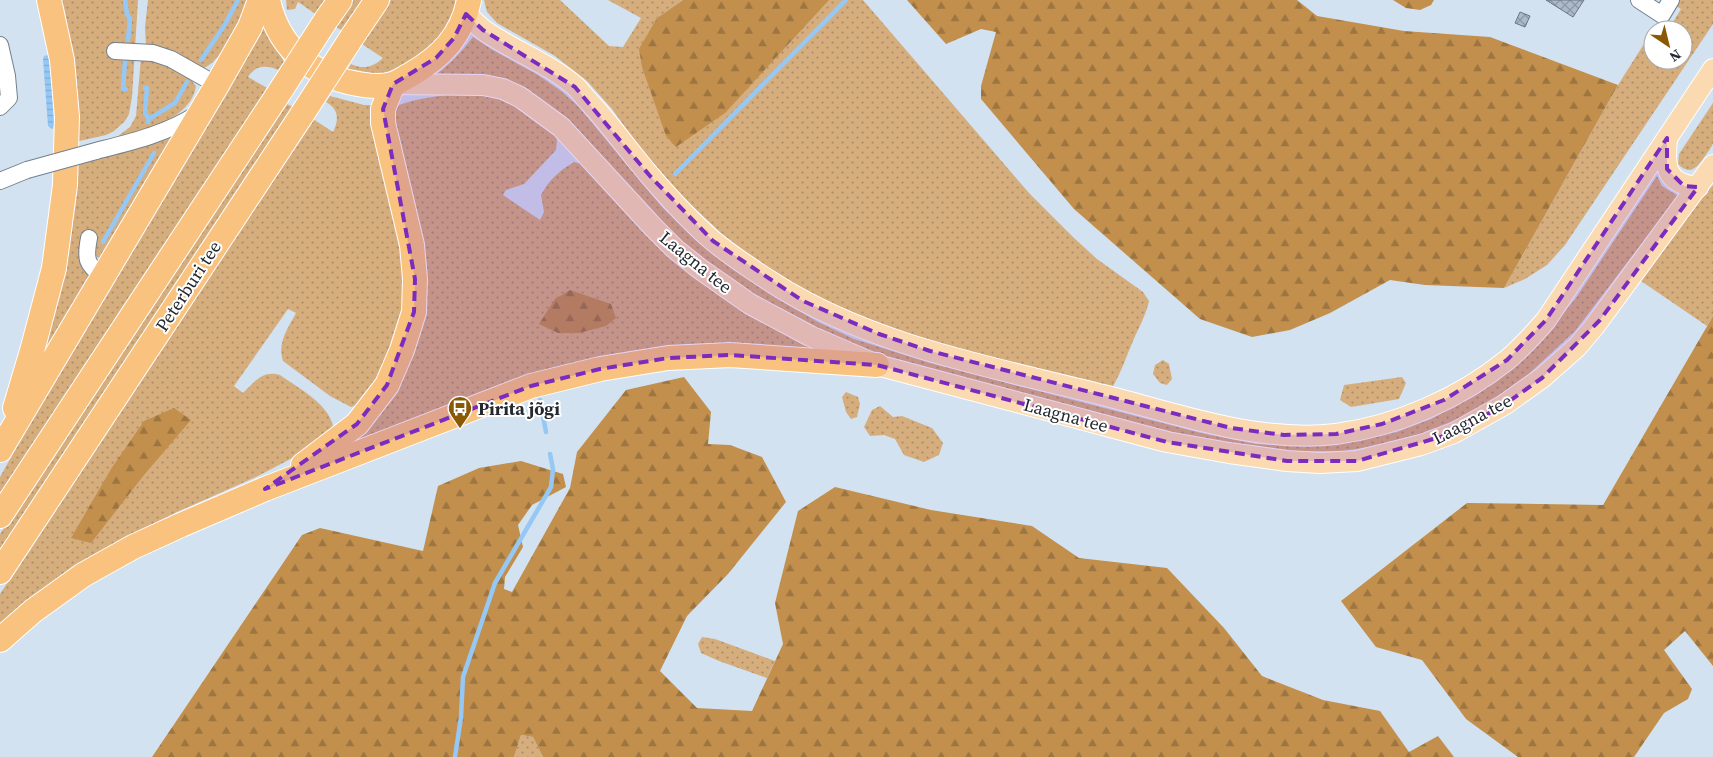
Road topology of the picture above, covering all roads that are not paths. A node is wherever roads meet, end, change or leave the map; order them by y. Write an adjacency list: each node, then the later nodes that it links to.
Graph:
1 (49, 0): 23 (highway)
2 (260, 0): 13 (highway)
3 (268, 0): 12 (highway)
4 (340, 0): 25 (highway, Peterburi tee, bridge)
5 (377, 0): 26 (highway, Peterburi tee, bridge)
6 (1639, 0): 7 (street)
7 (1671, 0)
8 (468, 7): 12 (highway); 16 (main road, Laagna tee)
9 (0, 45): 14 (street)
10 (114, 51): 13 (street)
11 (1713, 69): 16 (main road, Laagna tee)
12 (394, 84): 22 (main road, Laagna tee); 24 (highway)
13 (217, 85): 15 (highway)
14 (0, 107)
15 (201, 111): 18 (street, bridge); 21 (highway)
16 (1668, 138): 19 (main road)
17 (1713, 165): 19 (main road, Laagna tee)
18 (0, 181)
19 (1698, 187): 22 (main road, Laagna tee)
20 (89, 238): 21 (street)
21 (103, 277): 23 (highway)
22 (877, 365): 24 (highway)
23 (2, 447)
24 (265, 489): 27 (highway)
25 (0, 516)
26 (0, 572)
27 (0, 640)

